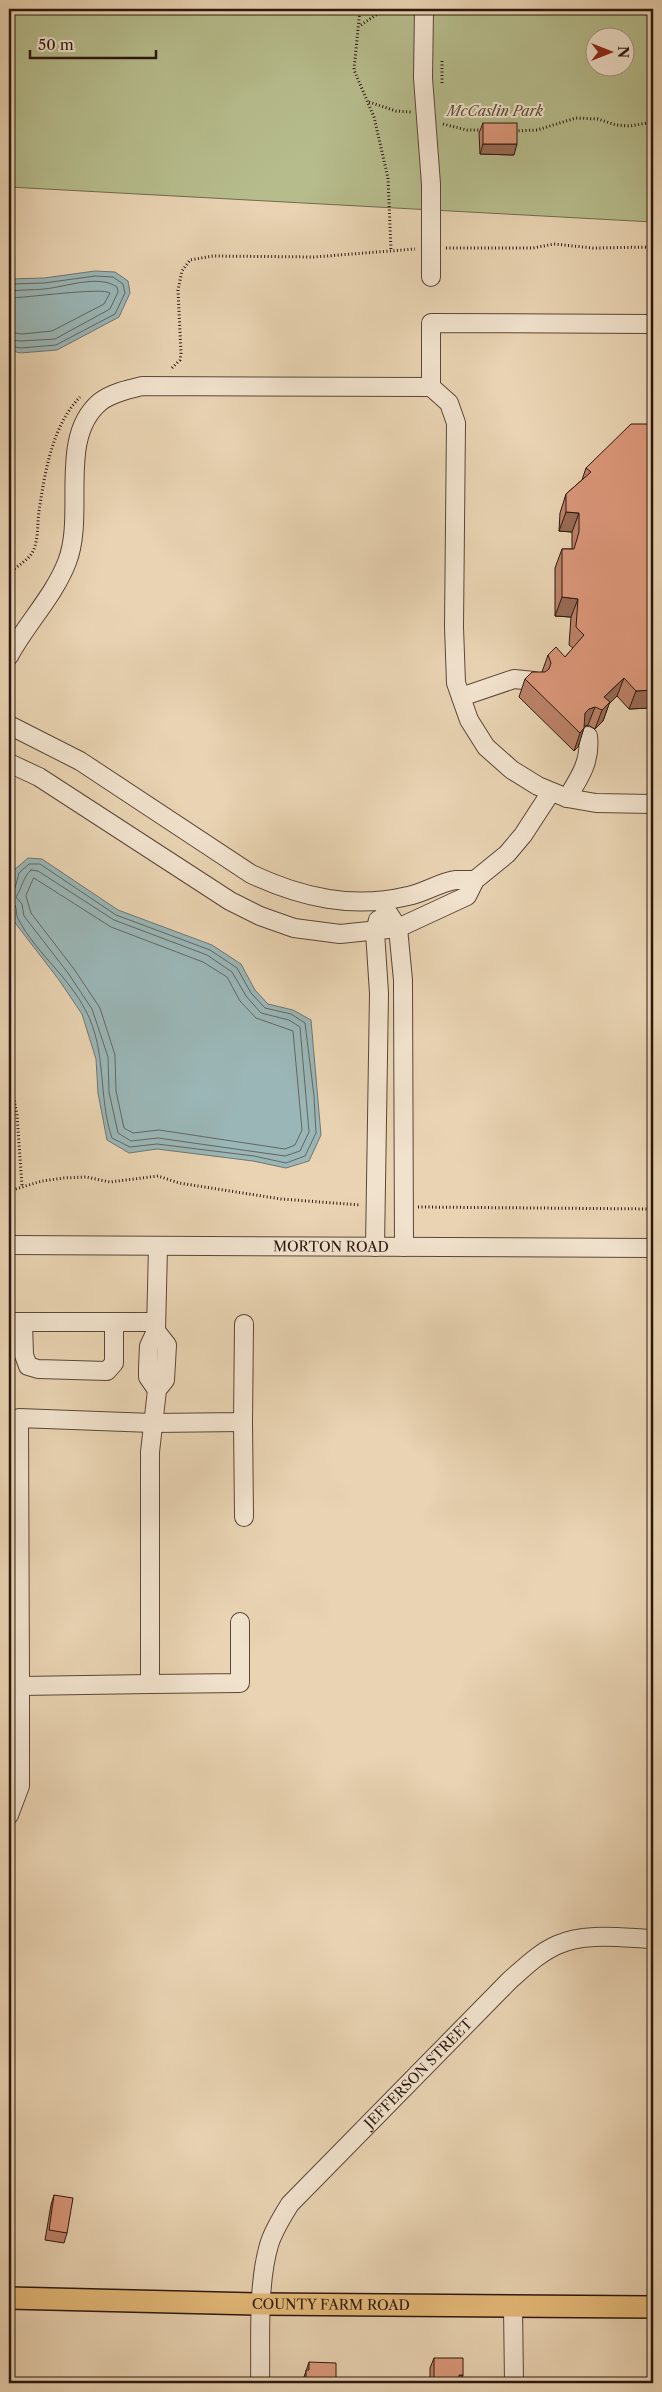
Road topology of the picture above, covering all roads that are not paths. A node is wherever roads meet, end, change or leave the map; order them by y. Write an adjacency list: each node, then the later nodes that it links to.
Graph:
1 (424, 9): 2 (street)
2 (432, 277)
3 (653, 324): 4 (street)
4 (432, 387): 5 (street); 7 (street)
5 (9, 656)
6 (534, 681): 7 (street)
7 (461, 697): 11 (street)
8 (9, 725): 14 (street)
9 (588, 736): 11 (street)
10 (9, 763): 16 (street)
11 (559, 795): 12 (street); 13 (street)
12 (653, 804)
13 (475, 880): 14 (street); 15 (street)
14 (381, 902): 15 (street); 16 (street)
15 (398, 928): 16 (street); 20 (street)
16 (376, 932): 19 (street)
17 (9, 1245): 18 (street, MORTON ROAD)
18 (158, 1247): 19 (street, MORTON ROAD); 25 (street)
19 (375, 1247): 20 (street, MORTON ROAD)
20 (404, 1248): 21 (street, MORTON ROAD)
21 (653, 1248)
22 (16, 1322): 23 (street); 23 (street)
23 (114, 1323): 25 (street)
24 (244, 1324): 26 (street)
25 (156, 1326): 27 (street)
26 (243, 1422): 27 (street); 28 (street)
27 (152, 1423): 30 (street); 31 (street)
28 (244, 1517)
29 (240, 1622): 30 (street)
30 (150, 1684): 31 (street)
31 (20, 1686): 32 (street)
32 (9, 1815)
33 (653, 1938): 35 (street, JEFFERSON STREET)
34 (9, 2298): 35 (main road, COUNTY FARM ROAD)
35 (261, 2304): 36 (main road, COUNTY FARM ROAD); 38 (street, JEFFERSON STREET)
36 (513, 2307): 37 (main road, COUNTY FARM ROAD); 39 (street)
37 (653, 2307)
38 (260, 2383)
39 (514, 2383)

